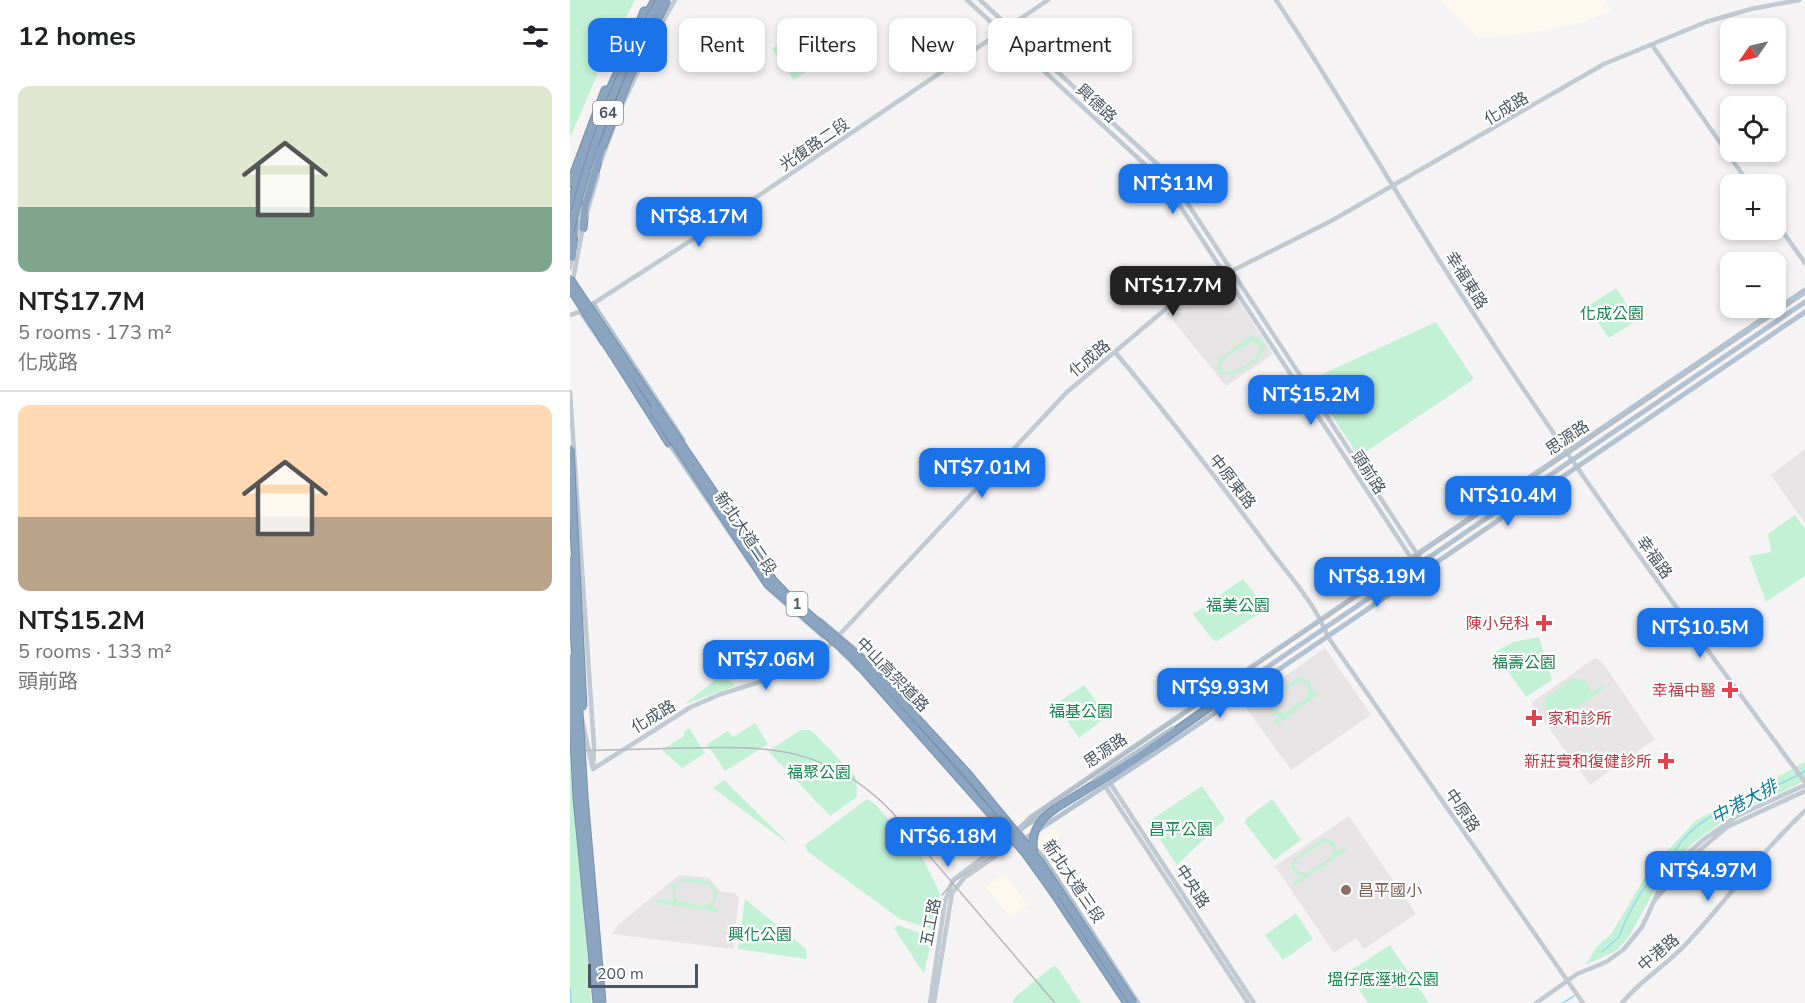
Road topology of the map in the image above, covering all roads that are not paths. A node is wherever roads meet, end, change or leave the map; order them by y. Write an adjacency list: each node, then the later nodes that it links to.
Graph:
1 (653, 0): 10 (highway); 23 (highway, 64, bridge)
2 (660, 0): 25 (highway, 64, bridge)
3 (667, 0): 24 (highway, bridge); 27 (street)
4 (675, 0): 24 (street)
5 (967, 0): 13 (street, 興德路)
6 (980, 0): 11 (street, 興德路)
7 (1048, 0): 12 (street, 光復路二段)
8 (1799, 0): 15 (street, 化成路)
9 (1277, 2): 22 (street, 幸福東路)
10 (644, 11): 21 (highway); 27 (highway, bridge)
11 (1000, 18)
12 (1021, 18)
13 (988, 19)
14 (988, 41): 37 (street, 光復路二段)
15 (1652, 45): 20 (street); 22 (street, 化成路)
16 (1045, 72): 19 (street, 興德路)
17 (1058, 72): 18 (street, 興德路)
18 (1137, 145): 30 (street, 頭前路)
19 (1130, 150): 31 (street, 頭前路)
20 (1742, 174)
21 (570, 184)
22 (1393, 185): 30 (street, 化成路); 50 (street, 幸福東路)
23 (570, 206)
24 (583, 228): 35 (street)
25 (570, 231)
26 (1786, 236): 28 (street)
27 (572, 257): 29 (street)
28 (1805, 263)
29 (570, 268)
30 (1231, 270): 31 (street, 化成路); 54 (street, 頭前路)
31 (1225, 272): 44 (street, 化成路); 56 (street, 頭前路)
32 (570, 279): 46 (highway, 中山高架道路 / 1, bridge); 47 (highway, bridge)
33 (570, 287): 48 (highway, bridge); 67 (highway, 中山高架道路 / 1, bridge)
34 (1805, 290): 41 (main road, 思源路)
35 (570, 295)
36 (1805, 302): 42 (main road, 思源路)
37 (593, 304): 38 (street, 光復路二段); 47 (main road, 1)
38 (581, 312): 40 (street, 光復路二段); 48 (main road, 1)
39 (1805, 312): 43 (main road, 思源路)
40 (570, 315)
41 (1754, 325): 42 (main road); 50 (main road, 思源路)
42 (1759, 333): 43 (main road); 51 (main road, 思源路)
43 (1764, 340): 52 (main road, 思源路)
44 (1116, 352): 63 (street, 中原東路); 65 (street, 化成路)
45 (570, 392): 59 (street)
46 (657, 408): 62 (highway, bridge); 91 (highway, 中山高架道路 / 1, bridge)
47 (681, 437): 62 (main road, 新北大道二段 / 1)
48 (669, 443): 67 (main road, 新北大道二段 / 1)
49 (570, 449): 75 (highway, bridge)
50 (1567, 454): 51 (street, 幸福東路); 54 (main road, 思源路)
51 (1571, 461): 52 (street, 幸福路); 57 (main road, 思源路)
52 (1575, 467): 60 (main road, 思源路); 78 (street, 幸福路)
53 (570, 493): 59 (street)
54 (1418, 555): 56 (main road, 思源路); 57 (street, 頭前路)
55 (570, 560): 75 (highway, bridge)
56 (1412, 560): 58 (street, 頭前路); 63 (main road, 思源路)
57 (1423, 563): 58 (main road, 思源路); 60 (street, 頭前路)
58 (1417, 567): 61 (street, 頭前路); 64 (main road, 思源路)
59 (581, 569): 77 (street)
60 (1427, 569): 61 (main road, 思源路)
61 (1421, 573): 66 (main road, 思源路)
62 (810, 612): 65 (main road, 新北大道二段 / 1)
63 (1321, 621): 64 (street, 中原東路); 69 (main road, 思源路)
64 (1325, 629): 66 (street, 中原路); 70 (main road, 思源路)
65 (840, 635): 67 (street, 化成路); 82 (main road, 新北大道二段 / 1)
66 (1328, 637): 76 (main road, 思源路); 86 (street, 中原路)
67 (836, 644): 77 (street, 化成路); 82 (main road, 新北大道二段 / 1); 82 (highway, bridge); 83 (highway, 中山高架道路 / 1, bridge)
68 (570, 658): 84 (highway, bridge)
69 (1252, 667): 70 (main road); 82 (main road, 思源路)
70 (1266, 670): 71 (main road, 思源路)
71 (1254, 678): 72 (main road, 思源路); 76 (main road, 思源路)
72 (1241, 685): 82 (main road, 思源路); 83 (highway, bridge)
73 (570, 696): 77 (street)
74 (570, 735): 84 (highway, bridge)
75 (581, 742): 89 (highway, bridge)
76 (1169, 742): 79 (main road, 思源路)
77 (593, 769)
78 (1804, 782): 85 (street)
79 (1107, 785): 82 (main road, 思源路); 93 (street, 中央路); 94 (street, 中央路)
80 (1805, 791): 85 (street)
81 (1805, 811): 96 (street, 中港路)
82 (1017, 838): 90 (street, 五工路); 91 (main road, 新北大道三段 / 1); 92 (main road, 新北大道三段 / 1)
83 (1055, 895): 91 (highway, 中山高架道路 / 1)
84 (586, 898): 88 (highway, bridge)
85 (1655, 900): 86 (street)
86 (1566, 981): 87 (street, 中原路); 95 (street)
87 (1582, 1001)
88 (597, 1003)
89 (602, 1003)
90 (932, 1003)
91 (1128, 1003)
92 (1138, 1003)
93 (1248, 1003)
94 (1254, 1003)
95 (1536, 1003)
96 (1622, 1003)

